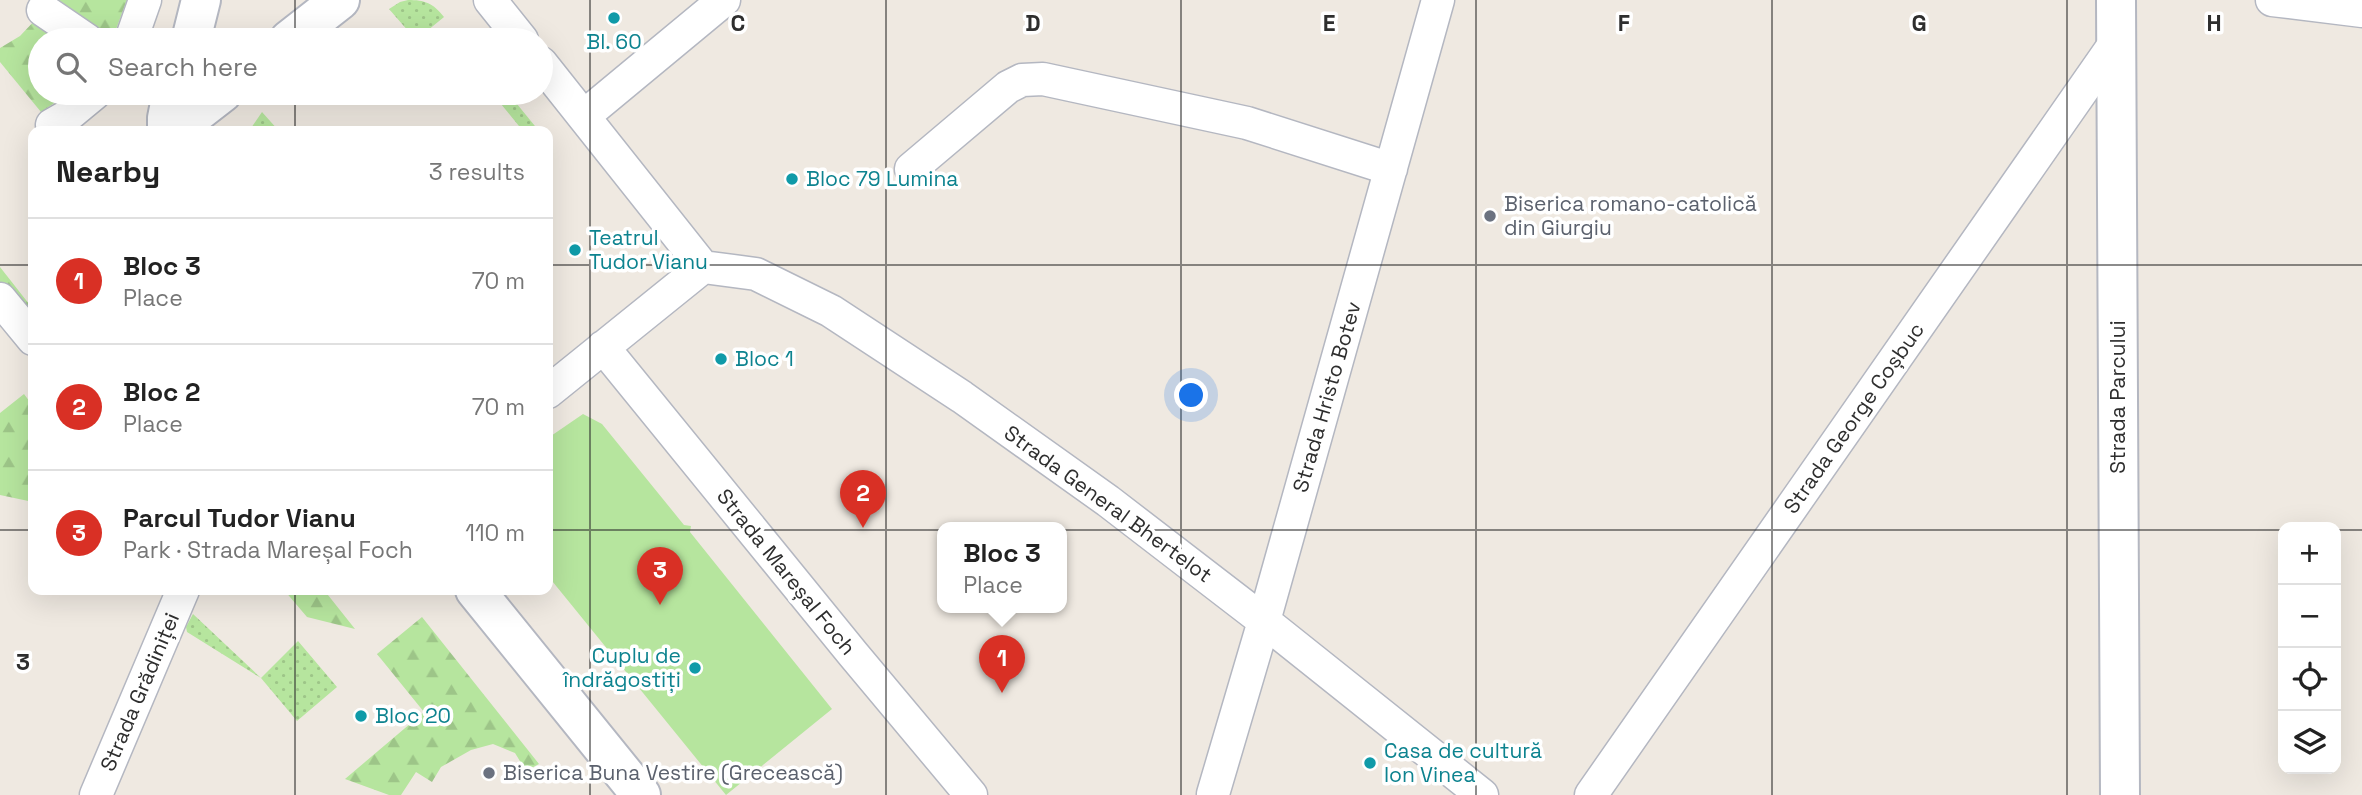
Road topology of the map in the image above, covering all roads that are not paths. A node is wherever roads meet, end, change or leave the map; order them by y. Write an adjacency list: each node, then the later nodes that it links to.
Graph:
1 (145, 0): 12 (street)
2 (201, 0): 13 (street)
3 (340, 0): 14 (street)
4 (490, 0): 15 (street)
5 (724, 0): 21 (street)
6 (1438, 0): 26 (street, Strada Hristo Botev)
7 (2116, 0): 16 (street, Strada Parcului)
8 (2272, 0): 10 (street)
9 (43, 10): 11 (street)
10 (2362, 11)
11 (69, 28)
12 (135, 28)
13 (194, 28)
14 (304, 28)
15 (512, 28)
16 (2116, 42): 40 (street, Strada George Coșbuc); 41 (street, Strada Parcului)
17 (553, 78): 21 (street)
18 (79, 105): 22 (street)
19 (170, 105): 23 (street)
20 (207, 105): 24 (street)
21 (584, 116): 27 (street)
22 (52, 125)
23 (167, 126)
24 (179, 126)
25 (911, 169): 26 (street)
26 (1391, 169): 34 (street, Strada Hristo Botev)
27 (703, 267): 30 (street); 34 (street, Strada General Bhertelot)
28 (0, 299): 29 (street)
29 (28, 333)
30 (603, 348): 31 (street); 38 (street, Strada Mareșal Foch)
31 (553, 388)
32 (181, 595): 36 (street, Strada Grădiniței)
33 (479, 595): 37 (street)
34 (1264, 621): 35 (street, Strada Hristo Botev); 39 (street, Strada General Bhertelot)
35 (1213, 794)
36 (96, 795)
37 (641, 795)
38 (971, 795)
39 (1482, 795)
40 (1591, 795)
41 (2120, 795)

